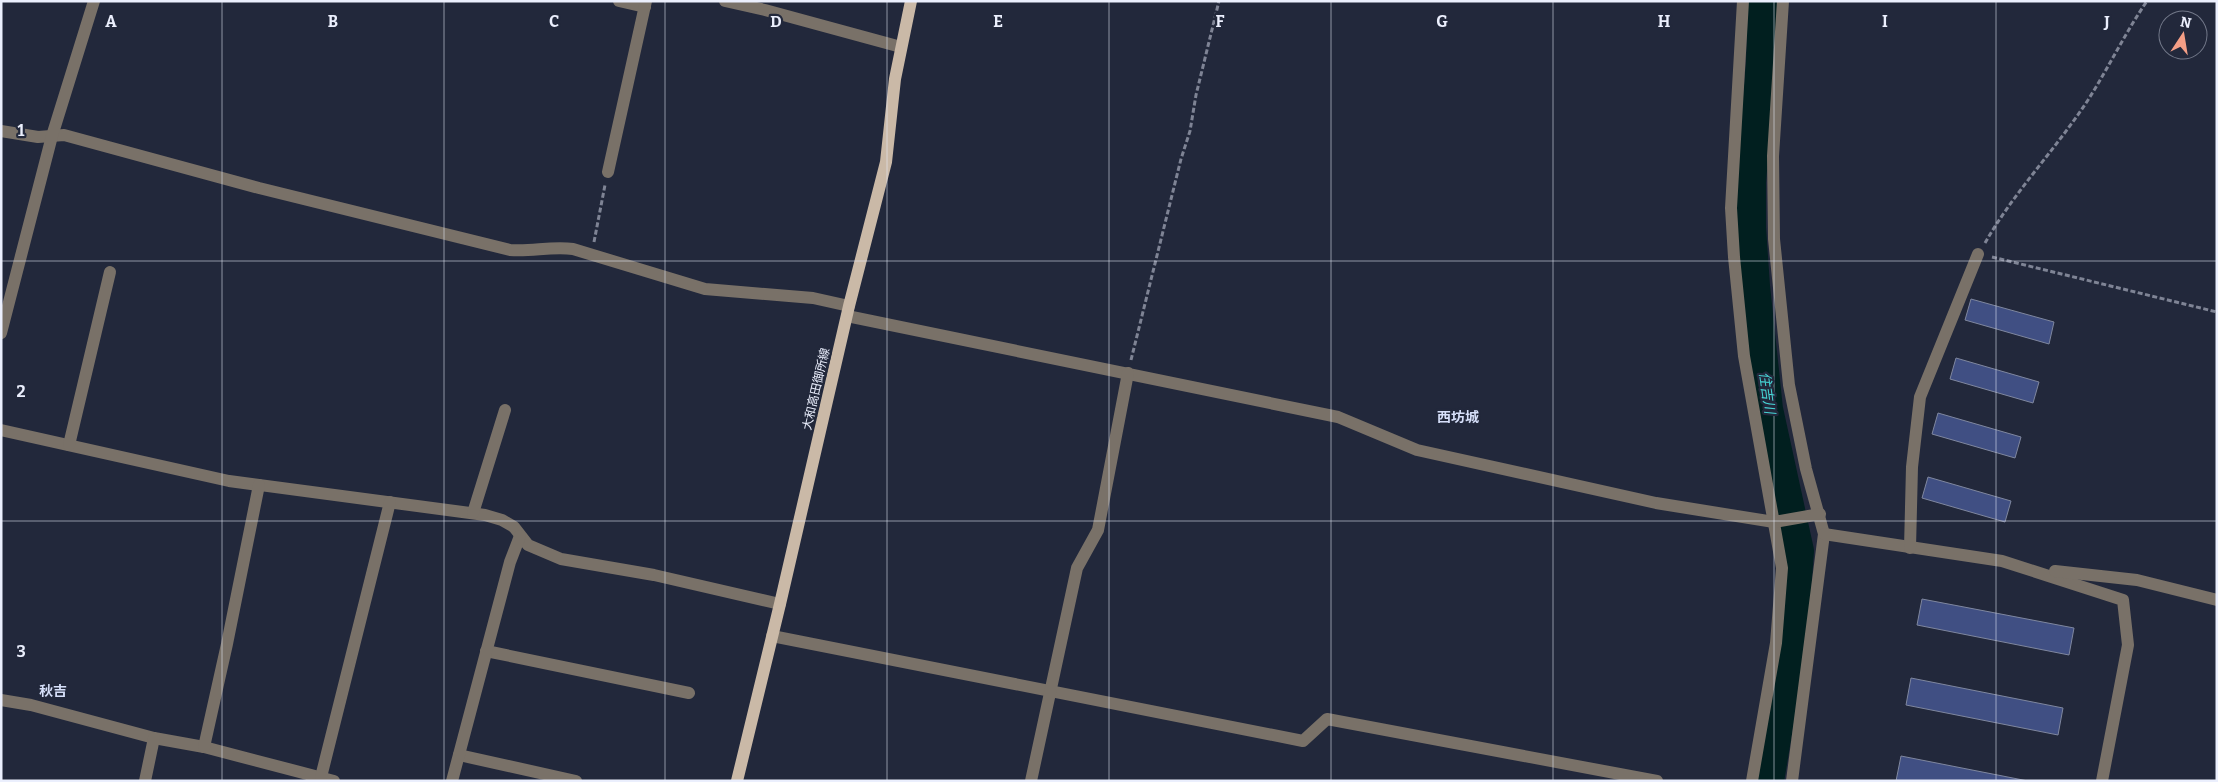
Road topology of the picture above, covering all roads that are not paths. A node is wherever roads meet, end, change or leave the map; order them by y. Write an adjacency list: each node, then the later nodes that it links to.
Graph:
1 (94, 1): 10 (street)
2 (620, 1): 7 (street)
3 (911, 1): 8 (main road, 大和高田御所線)
4 (1742, 1): 24 (street)
5 (1783, 1): 23 (street)
6 (731, 2): 8 (street)
7 (646, 4): 11 (street)
8 (901, 47): 14 (main road, 大和高田御所線)
9 (1, 131): 10 (street)
10 (52, 136): 14 (street); 15 (street)
11 (608, 172)
12 (1978, 254): 27 (street)
13 (110, 272): 19 (street)
14 (848, 311): 16 (street); 30 (main road, 大和高田御所線)
15 (1, 333)
16 (1128, 373): 24 (street); 33 (street)
17 (506, 410): 22 (street)
18 (1, 430): 19 (street)
19 (69, 445): 20 (street)
20 (259, 485): 21 (street); 37 (street)
21 (390, 502): 22 (street); 39 (street)
22 (473, 513): 26 (street)
23 (1820, 514): 24 (street); 25 (street)
24 (1774, 522): 47 (street)
25 (1824, 534): 27 (street); 48 (street)
26 (520, 536): 30 (street); 32 (street)
27 (1910, 548): 28 (street)
28 (2028, 568): 29 (street); 49 (street)
29 (2217, 600)
30 (780, 604): 31 (main road, 大和高田御所線)
31 (772, 636): 33 (street); 44 (main road, 大和高田御所線)
32 (486, 651): 34 (street); 38 (street)
33 (1052, 692): 45 (street); 46 (street)
34 (689, 693)
35 (1, 700): 36 (street)
36 (154, 738): 37 (street); 40 (street)
37 (204, 747): 39 (street)
38 (459, 755): 42 (street); 43 (street)
39 (321, 777): 41 (street)
40 (145, 781)
41 (334, 781)
42 (452, 781)
43 (576, 781)
44 (736, 781)
45 (1031, 781)
46 (1657, 781)
47 (1752, 781)
48 (1792, 781)
49 (2102, 781)

